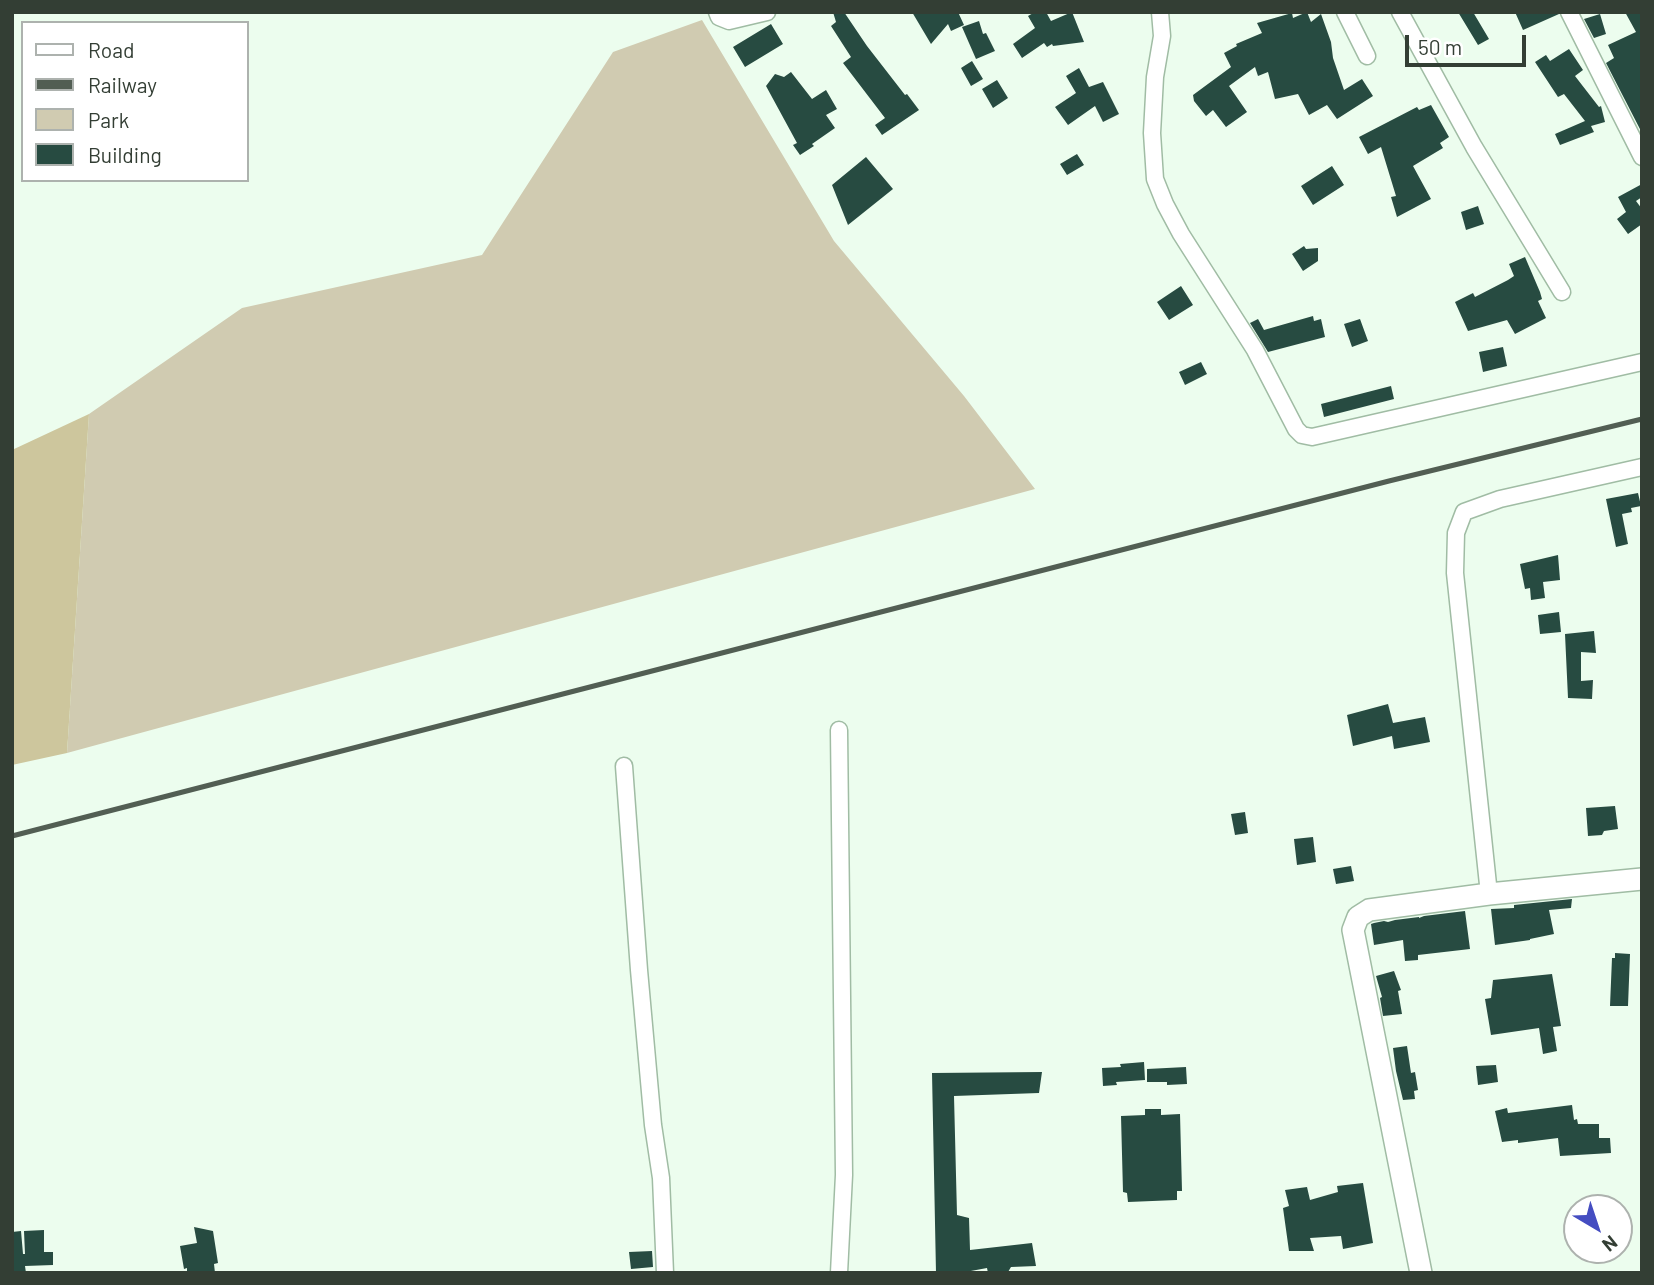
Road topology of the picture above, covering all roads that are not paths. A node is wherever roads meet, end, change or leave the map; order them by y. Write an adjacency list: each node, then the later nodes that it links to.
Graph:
1 (717, 12): 2 (street)
2 (767, 12)
3 (1160, 12): 10 (street)
4 (1345, 12): 7 (street)
5 (1400, 12): 9 (street)
6 (1569, 12): 8 (street)
7 (1367, 56)
8 (1642, 157)
9 (1562, 292)
10 (1642, 362)
11 (1642, 467): 15 (street)
12 (839, 730): 17 (street)
13 (624, 766): 16 (street)
14 (1642, 879): 15 (main road)
15 (1489, 894): 18 (main road)
16 (665, 1273)
17 (839, 1273)
18 (1421, 1273)

